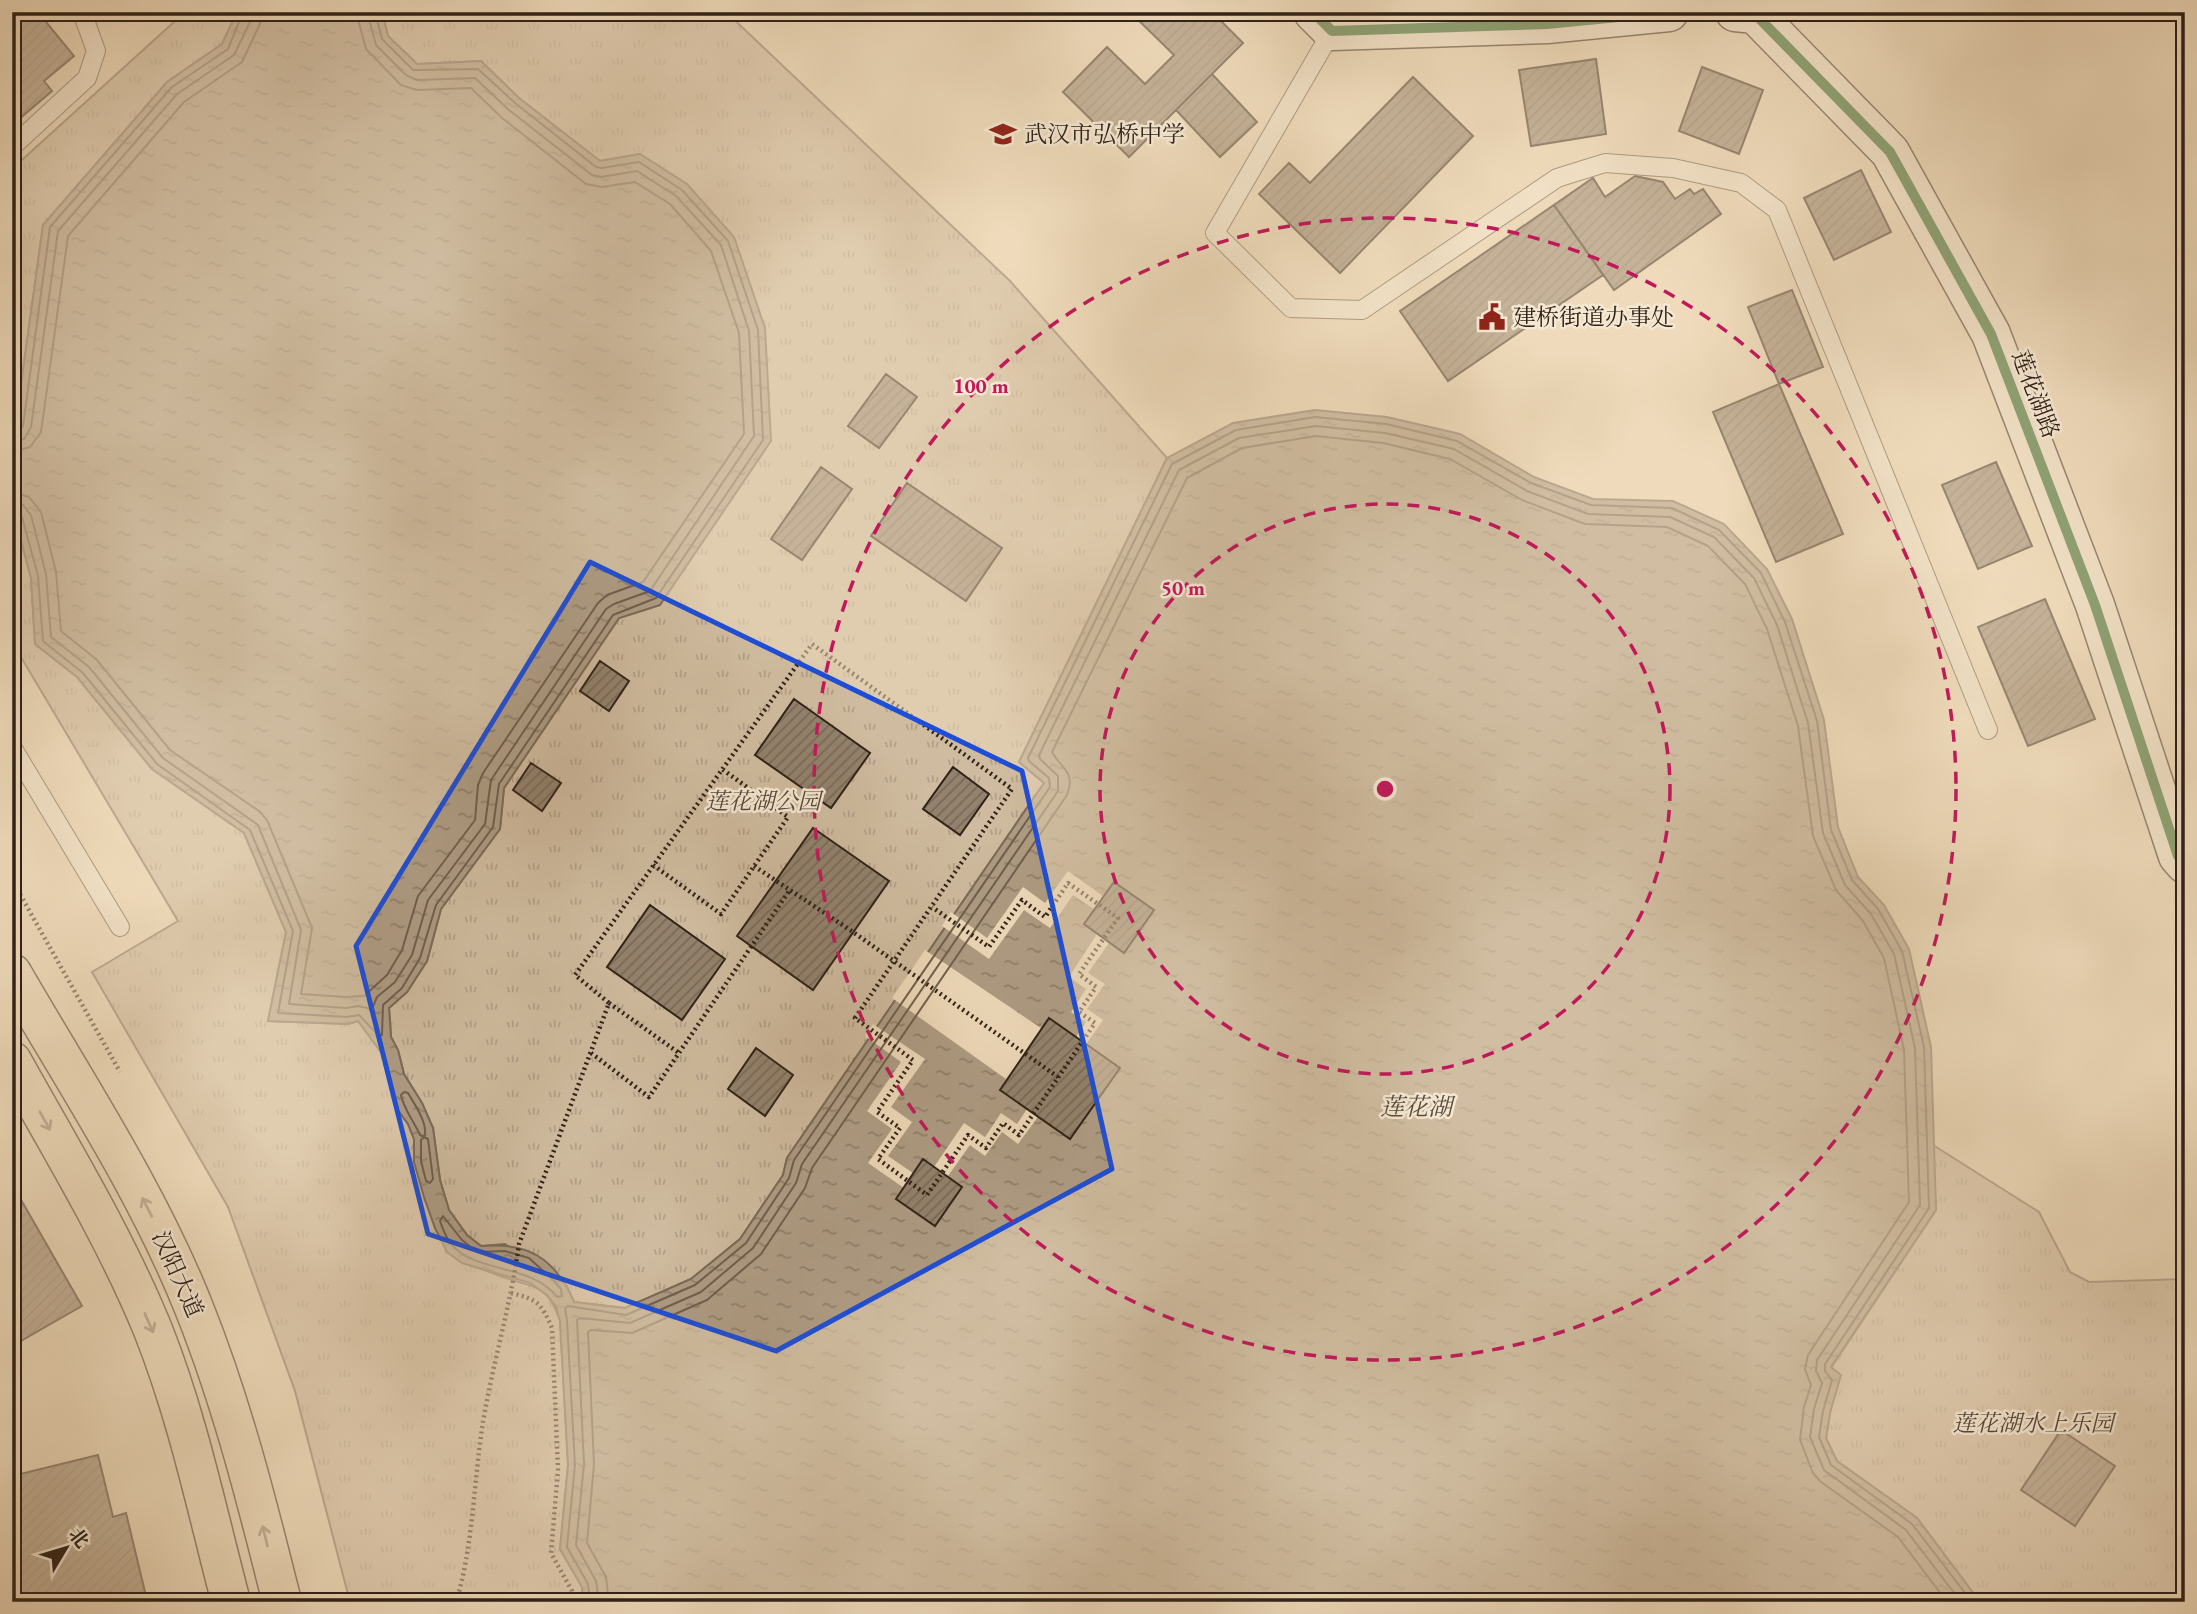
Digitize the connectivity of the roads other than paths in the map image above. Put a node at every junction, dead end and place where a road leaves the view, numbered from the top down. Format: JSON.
{"nodes":[{"id":1,"x":82,"y":12,"type":"edge"},
{"id":2,"x":1669,"y":12,"type":"edge"},
{"id":3,"x":1735,"y":12,"type":"edge"},
{"id":4,"x":1322,"y":22,"type":"edge"},
{"id":5,"x":12,"y":147,"type":"edge"},
{"id":6,"x":1989,"y":730,"type":"dead end"},
{"id":7,"x":12,"y":747,"type":"edge"},
{"id":8,"x":2185,"y":864,"type":"edge"},
{"id":9,"x":120,"y":928,"type":"dead end"},
{"id":10,"x":12,"y":973,"type":"edge"},
{"id":11,"x":12,"y":1061,"type":"edge"},
{"id":12,"x":231,"y":1602,"type":"edge"},
{"id":13,"x":282,"y":1602,"type":"edge"}],
"edges":[{"from":1,"to":5,"type":"lane"},
{"from":2,"to":4,"type":"street"},
{"from":3,"to":8,"type":"street","name":"莲花湖路"},
{"from":4,"to":6,"type":"lane"},
{"from":7,"to":9,"type":"lane"},
{"from":13,"to":10,"type":"main road","name":"汉阳大道","one_way":true},
{"from":11,"to":12,"type":"main road","name":"汉阳大道","one_way":true}]}
